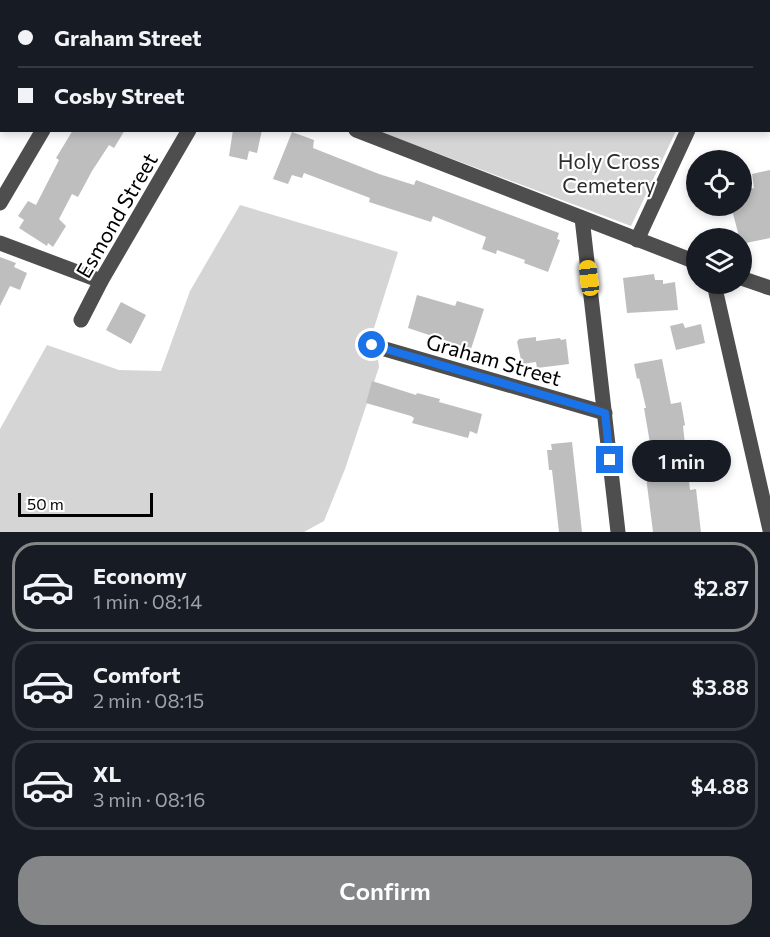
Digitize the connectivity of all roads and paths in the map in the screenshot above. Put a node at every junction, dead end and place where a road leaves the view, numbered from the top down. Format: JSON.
{"nodes":[{"id":1,"x":42,"y":132,"type":"edge"},
{"id":2,"x":188,"y":132,"type":"edge"},
{"id":3,"x":361,"y":132,"type":"edge"},
{"id":4,"x":687,"y":132,"type":"edge"},
{"id":5,"x":0,"y":203,"type":"edge"},
{"id":6,"x":582,"y":218,"type":"junction"},
{"id":7,"x":637,"y":240,"type":"junction"},
{"id":8,"x":0,"y":243,"type":"edge"},
{"id":9,"x":686,"y":258,"type":"edge"},
{"id":10,"x":101,"y":281,"type":"junction"},
{"id":11,"x":752,"y":282,"type":"edge"},
{"id":12,"x":770,"y":288,"type":"edge"},
{"id":13,"x":716,"y":294,"type":"edge"},
{"id":14,"x":81,"y":320,"type":"dead end"},
{"id":15,"x":372,"y":345,"type":"dead end"},
{"id":16,"x":605,"y":413,"type":"junction"},
{"id":17,"x":770,"y":530,"type":"edge"},
{"id":18,"x":618,"y":532,"type":"edge"}],
"edges":[{"from":1,"to":5,"type":"street"},
{"from":2,"to":10,"type":"street","name":"Esmond Street"},
{"from":3,"to":6,"type":"street"},
{"from":4,"to":7,"type":"street"},
{"from":6,"to":7,"type":"street"},
{"from":6,"to":16,"type":"street"},
{"from":7,"to":9,"type":"street"},
{"from":8,"to":10,"type":"street"},
{"from":10,"to":14,"type":"street","name":"Esmond Street"},
{"from":11,"to":12,"type":"street"},
{"from":13,"to":17,"type":"street"},
{"from":15,"to":16,"type":"street","name":"Graham Street"},
{"from":16,"to":18,"type":"street"}]}
